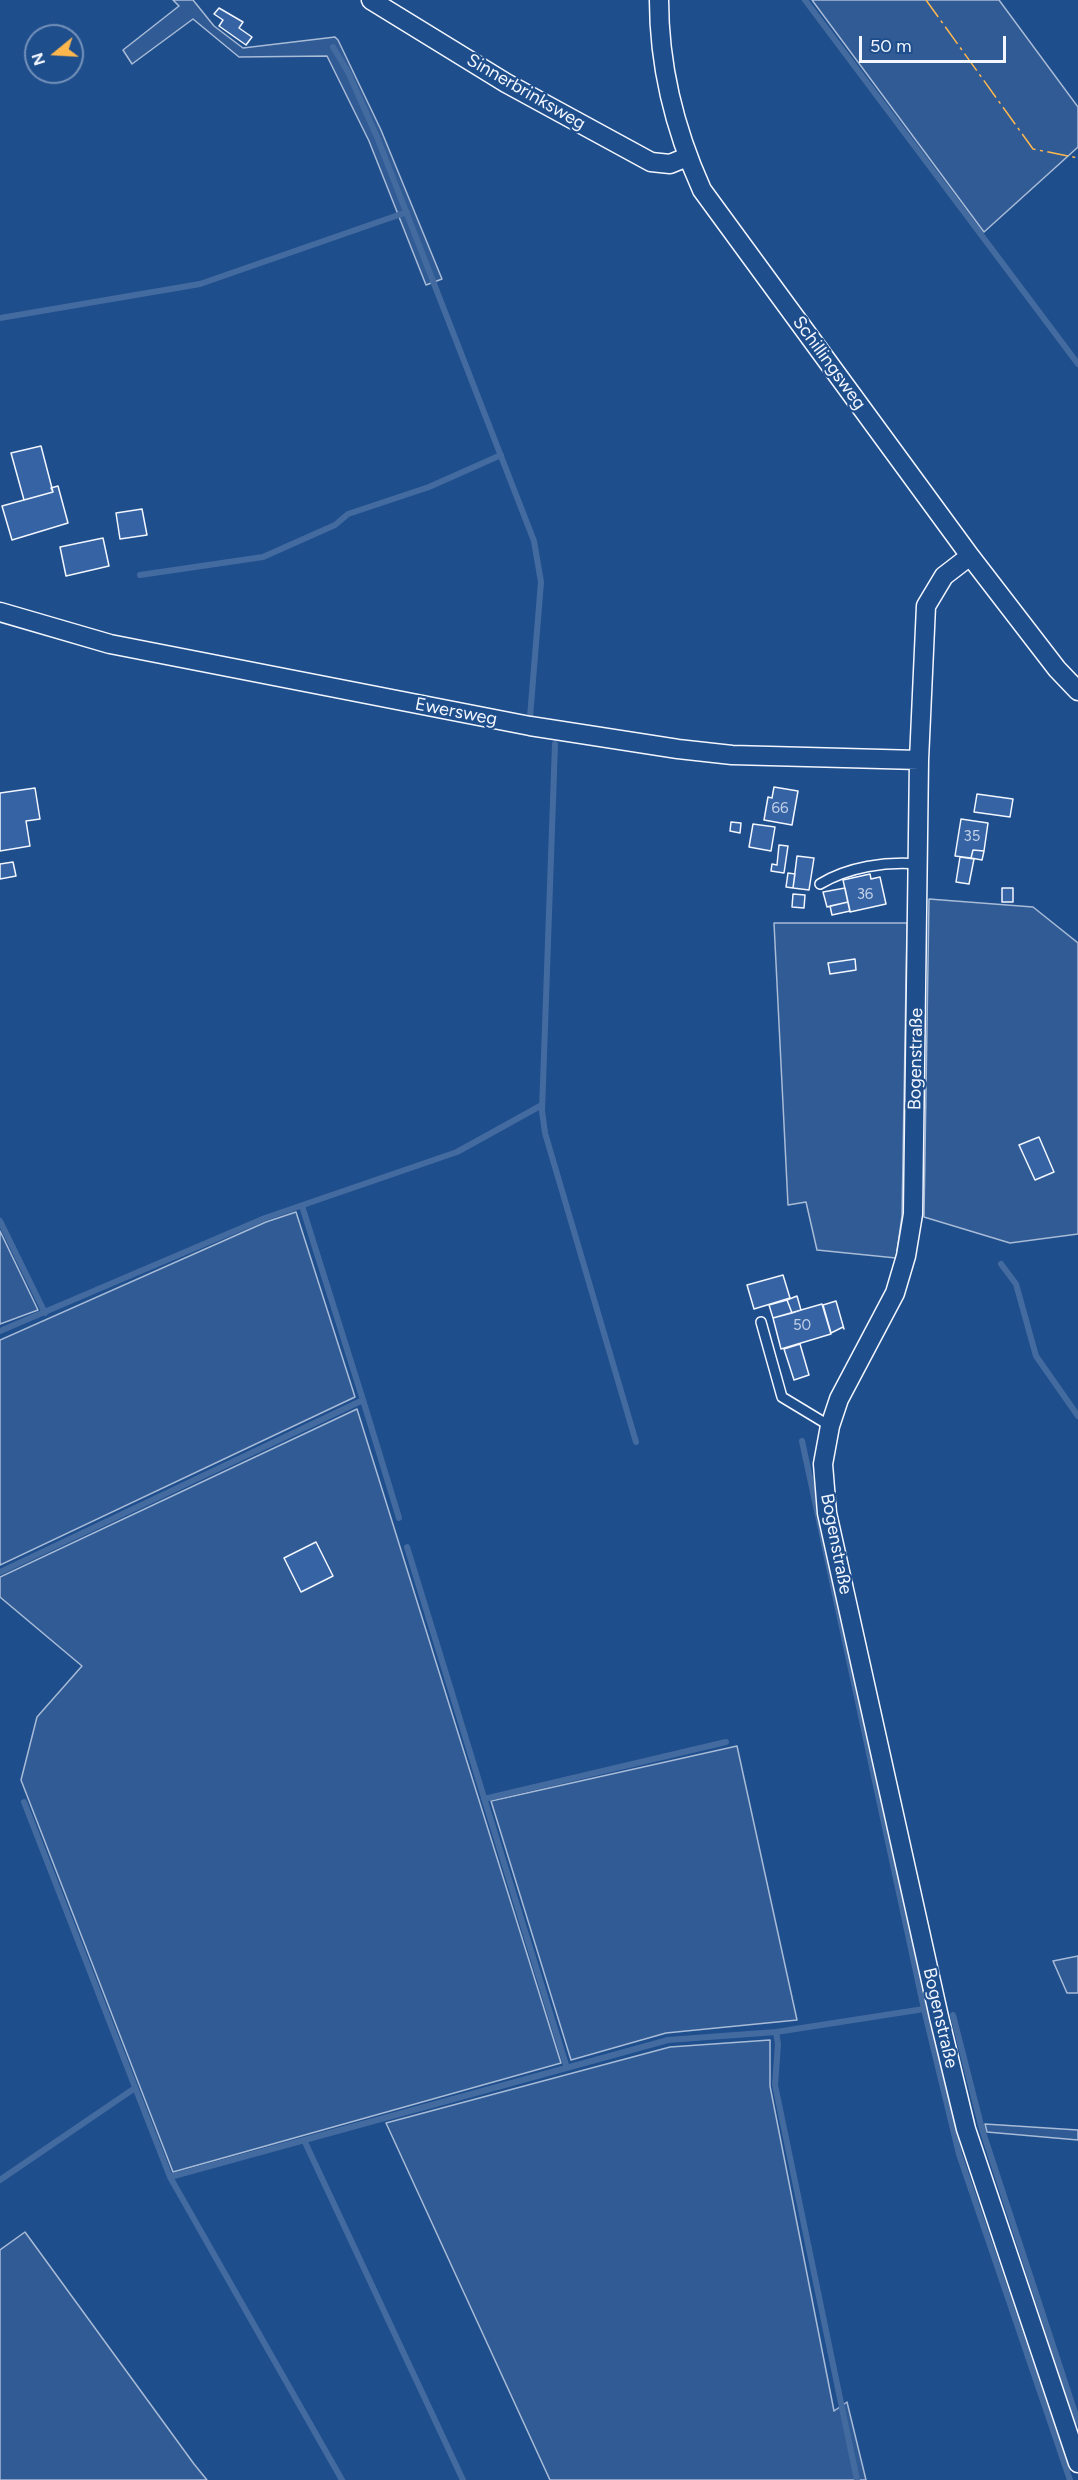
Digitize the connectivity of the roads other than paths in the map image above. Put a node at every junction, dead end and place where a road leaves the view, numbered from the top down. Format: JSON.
{"nodes":[{"id":1,"x":371,"y":0,"type":"edge"},
{"id":2,"x":659,"y":0,"type":"edge"},
{"id":3,"x":687,"y":157,"type":"junction"},
{"id":4,"x":970,"y":556,"type":"junction"},
{"id":5,"x":0,"y":612,"type":"edge"},
{"id":6,"x":1078,"y":691,"type":"edge"},
{"id":7,"x":920,"y":760,"type":"junction"},
{"id":8,"x":919,"y":864,"type":"junction"},
{"id":9,"x":820,"y":884,"type":"dead end"},
{"id":10,"x":761,"y":1322,"type":"dead end"},
{"id":11,"x":830,"y":1426,"type":"junction"},
{"id":12,"x":1078,"y":2463,"type":"edge"}],
"edges":[{"from":1,"to":3,"type":"street","name":"Sinnerbrinksweg"},
{"from":2,"to":3,"type":"street","name":"Schillingsweg"},
{"from":3,"to":4,"type":"street","name":"Schillingsweg"},
{"from":4,"to":6,"type":"street","name":"Schillingsweg"},
{"from":4,"to":7,"type":"street","name":"Bogenstraße"},
{"from":5,"to":7,"type":"street","name":"Ewersweg"},
{"from":7,"to":8,"type":"street","name":"Bogenstraße"},
{"from":8,"to":9,"type":"lane"},
{"from":8,"to":11,"type":"street","name":"Bogenstraße"},
{"from":10,"to":11,"type":"lane"},
{"from":11,"to":12,"type":"street","name":"Bogenstraße"}]}
